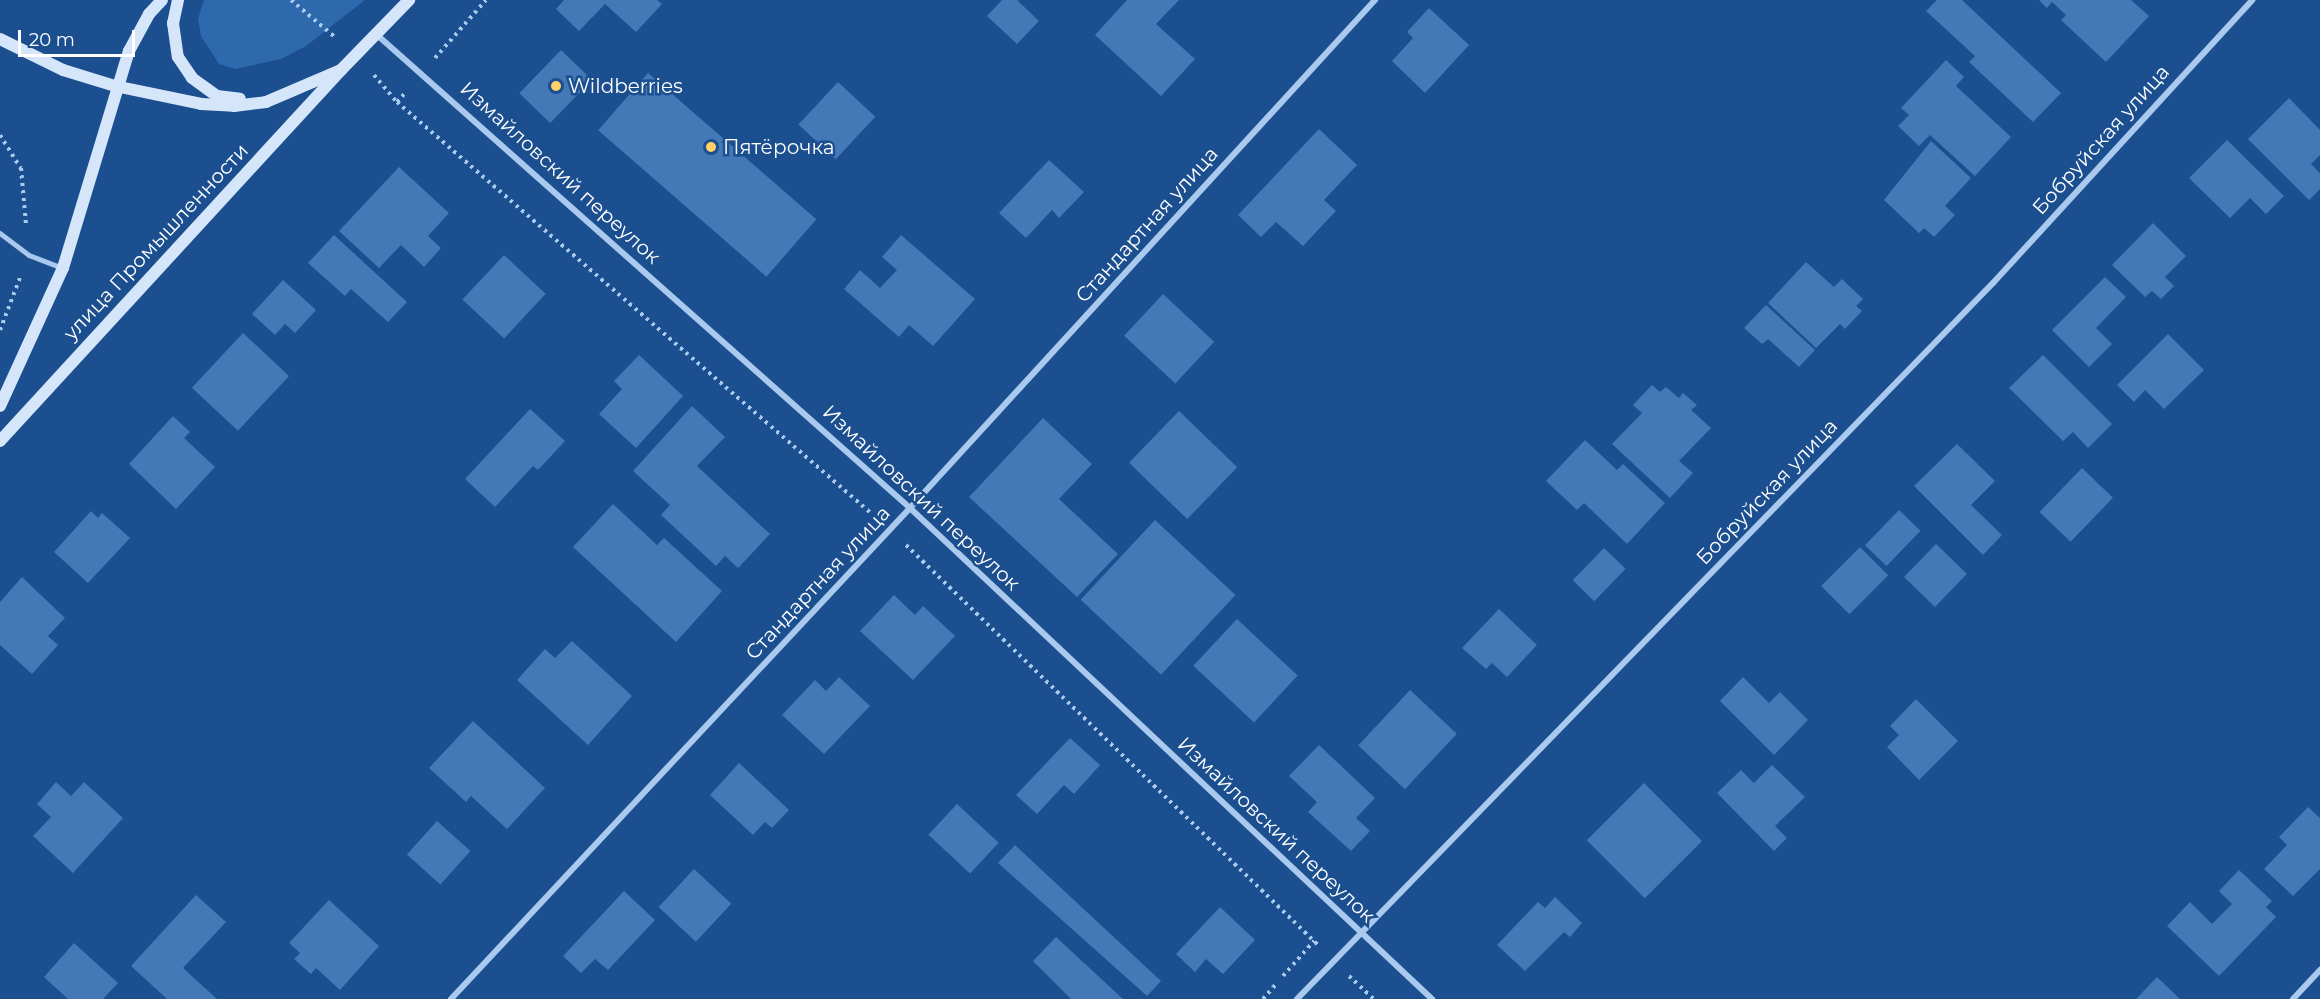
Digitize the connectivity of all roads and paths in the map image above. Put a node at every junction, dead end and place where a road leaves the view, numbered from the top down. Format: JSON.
{"nodes":[{"id":1,"x":162,"y":0,"type":"edge"},
{"id":2,"x":178,"y":0,"type":"edge"},
{"id":3,"x":291,"y":0,"type":"edge"},
{"id":4,"x":486,"y":0,"type":"edge"},
{"id":5,"x":1375,"y":0,"type":"edge"},
{"id":6,"x":2252,"y":0,"type":"edge"},
{"id":7,"x":406,"y":1,"type":"edge"},
{"id":8,"x":376,"y":34,"type":"junction"},
{"id":9,"x":0,"y":39,"type":"edge"},
{"id":10,"x":357,"y":55,"type":"junction"},
{"id":11,"x":341,"y":70,"type":"junction"},
{"id":12,"x":422,"y":73,"type":"junction"},
{"id":13,"x":115,"y":86,"type":"junction"},
{"id":14,"x":287,"y":95,"type":"junction"},
{"id":15,"x":397,"y":102,"type":"junction"},
{"id":16,"x":0,"y":233,"type":"edge"},
{"id":17,"x":63,"y":268,"type":"junction"},
{"id":18,"x":0,"y":406,"type":"edge"},
{"id":19,"x":0,"y":441,"type":"edge"},
{"id":20,"x":910,"y":508,"type":"junction"},
{"id":21,"x":890,"y":529,"type":"junction"},
{"id":22,"x":1360,"y":932,"type":"junction"},
{"id":23,"x":1314,"y":941,"type":"junction"},
{"id":24,"x":1333,"y":961,"type":"junction"},
{"id":25,"x":2320,"y":970,"type":"edge"},
{"id":26,"x":451,"y":999,"type":"edge"},
{"id":27,"x":1263,"y":999,"type":"edge"},
{"id":28,"x":1297,"y":999,"type":"edge"},
{"id":29,"x":1374,"y":999,"type":"edge"},
{"id":30,"x":1432,"y":999,"type":"edge"},
{"id":31,"x":2293,"y":999,"type":"edge"}],
"edges":[{"from":1,"to":13,"type":"main road","name":"улица Промышленности"},
{"from":2,"to":14,"type":"main road"},
{"from":3,"to":10,"type":"path"},
{"from":4,"to":12,"type":"path"},
{"from":5,"to":20,"type":"street","name":"Стандартная улица"},
{"from":6,"to":22,"type":"street","name":"Бобруйская улица"},
{"from":7,"to":8,"type":"main road"},
{"from":8,"to":10,"type":"main road"},
{"from":8,"to":12,"type":"street","name":"Измайловский переулок"},
{"from":9,"to":13,"type":"main road"},
{"from":10,"to":11,"type":"main road"},
{"from":10,"to":15,"type":"path"},
{"from":11,"to":14,"type":"main road"},
{"from":11,"to":19,"type":"main road","name":"улица Промышленности"},
{"from":12,"to":15,"type":"path"},
{"from":12,"to":20,"type":"street","name":"Измайловский переулок"},
{"from":13,"to":14,"type":"main road"},
{"from":13,"to":17,"type":"main road","name":"улица Промышленности"},
{"from":15,"to":21,"type":"path"},
{"from":16,"to":17,"type":"lane"},
{"from":17,"to":18,"type":"main road","name":"улица Промышленности"},
{"from":20,"to":21,"type":"street","name":"Стандартная улица"},
{"from":20,"to":22,"type":"street","name":"Измайловский переулок"},
{"from":21,"to":23,"type":"path"},
{"from":21,"to":26,"type":"street","name":"Стандартная улица"},
{"from":22,"to":24,"type":"street","name":"Бобруйская улица"},
{"from":22,"to":30,"type":"street","name":"Измайловский переулок"},
{"from":23,"to":24,"type":"path"},
{"from":23,"to":27,"type":"path"},
{"from":24,"to":28,"type":"street","name":"Бобруйская улица"},
{"from":24,"to":29,"type":"path"},
{"from":25,"to":31,"type":"street"}]}
